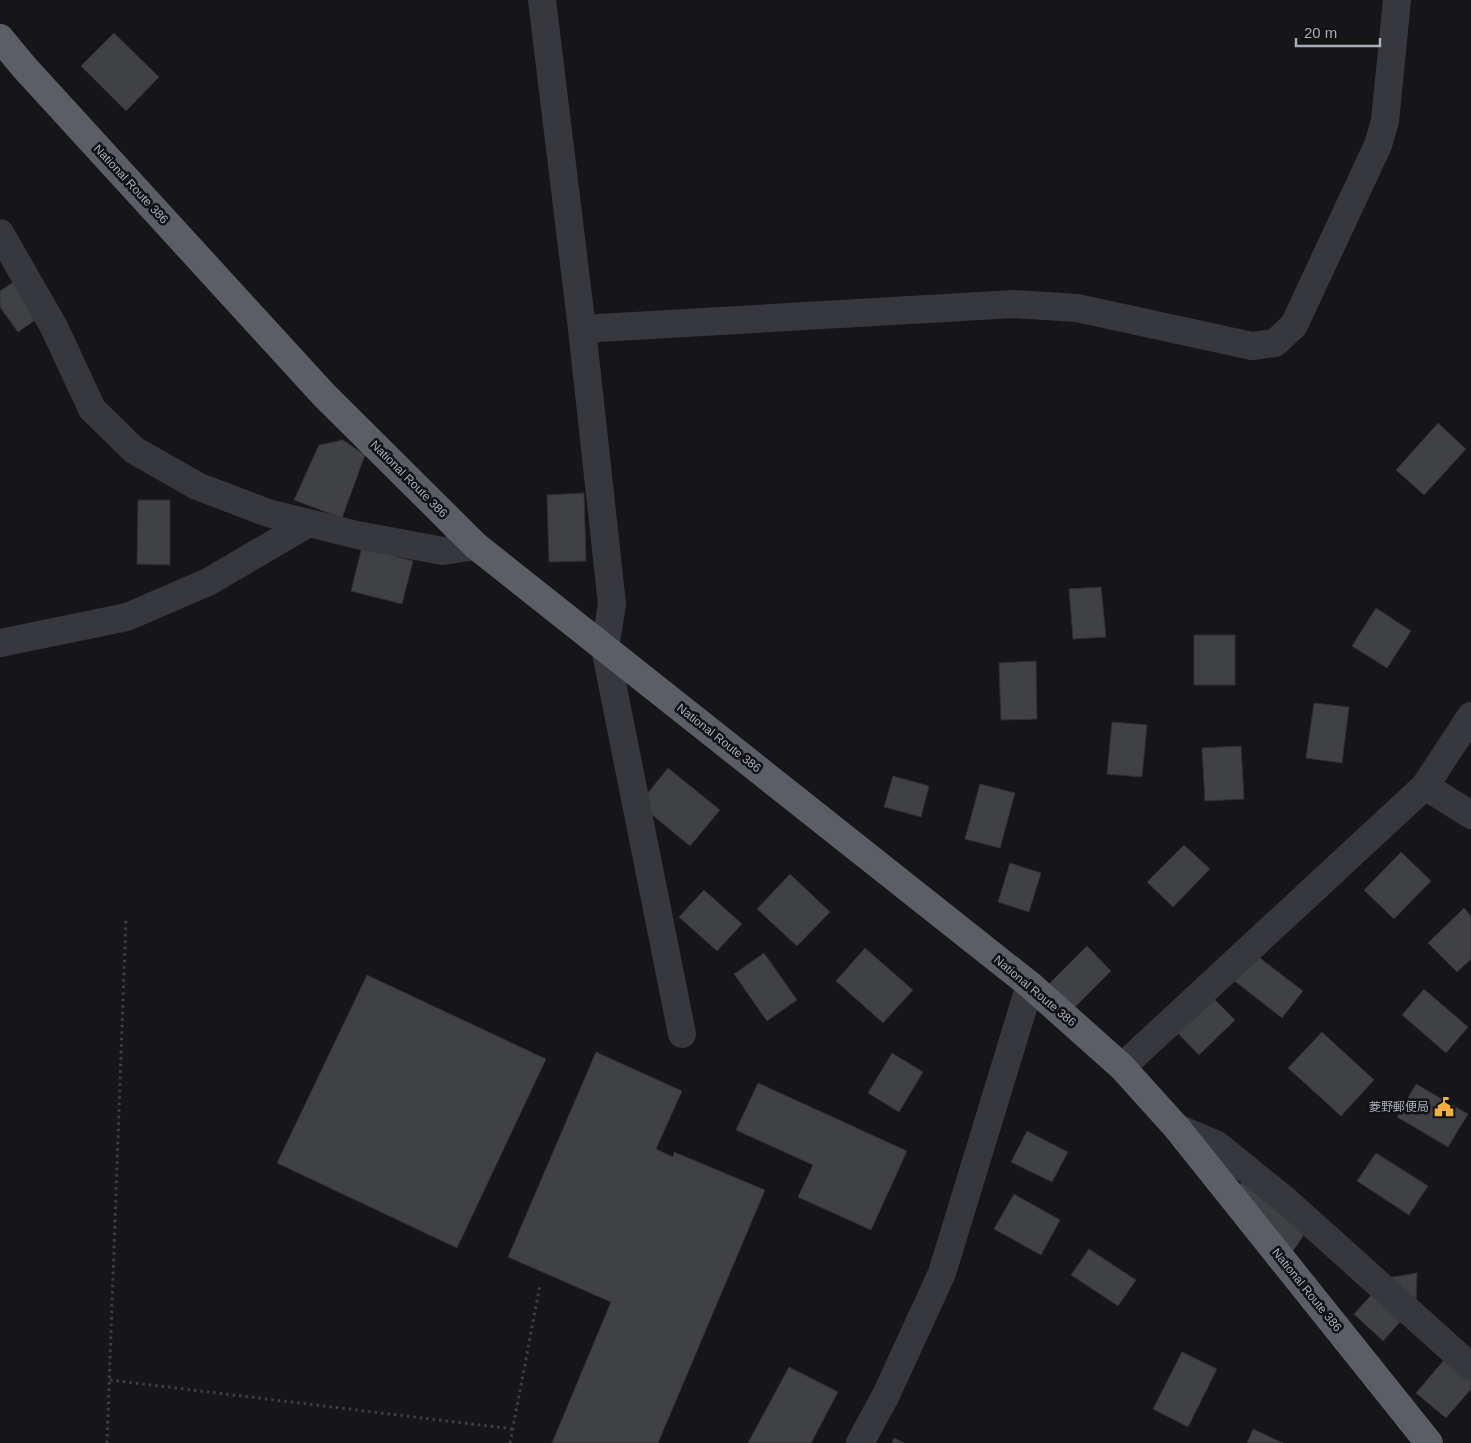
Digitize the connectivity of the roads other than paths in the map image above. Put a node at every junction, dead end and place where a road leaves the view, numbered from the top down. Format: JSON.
{"nodes":[{"id":1,"x":542,"y":0,"type":"edge"},
{"id":2,"x":1397,"y":0,"type":"edge"},
{"id":3,"x":0,"y":38,"type":"edge"},
{"id":4,"x":0,"y":233,"type":"edge"},
{"id":5,"x":582,"y":329,"type":"junction"},
{"id":6,"x":309,"y":523,"type":"junction"},
{"id":7,"x":476,"y":546,"type":"junction"},
{"id":8,"x":0,"y":643,"type":"edge"},
{"id":9,"x":605,"y":648,"type":"junction"},
{"id":10,"x":1471,"y":716,"type":"edge"},
{"id":11,"x":1425,"y":786,"type":"junction"},
{"id":12,"x":1471,"y":815,"type":"edge"},
{"id":13,"x":1030,"y":984,"type":"junction"},
{"id":14,"x":682,"y":1034,"type":"dead end"},
{"id":15,"x":1122,"y":1067,"type":"junction"},
{"id":16,"x":1177,"y":1128,"type":"junction"},
{"id":17,"x":1471,"y":1367,"type":"edge"},
{"id":18,"x":860,"y":1443,"type":"edge"},
{"id":19,"x":1429,"y":1443,"type":"edge"}],
"edges":[{"from":1,"to":5,"type":"street"},
{"from":2,"to":5,"type":"street"},
{"from":3,"to":7,"type":"highway","name":"National Route 386"},
{"from":4,"to":6,"type":"street"},
{"from":5,"to":9,"type":"street"},
{"from":6,"to":7,"type":"street"},
{"from":6,"to":8,"type":"street"},
{"from":7,"to":9,"type":"highway","name":"National Route 386"},
{"from":9,"to":13,"type":"highway","name":"National Route 386"},
{"from":9,"to":14,"type":"street"},
{"from":10,"to":11,"type":"street"},
{"from":11,"to":12,"type":"street"},
{"from":11,"to":15,"type":"street"},
{"from":13,"to":15,"type":"highway","name":"National Route 386"},
{"from":13,"to":18,"type":"street"},
{"from":15,"to":16,"type":"highway","name":"National Route 386"},
{"from":16,"to":17,"type":"street"},
{"from":16,"to":19,"type":"highway","name":"National Route 386"}]}
